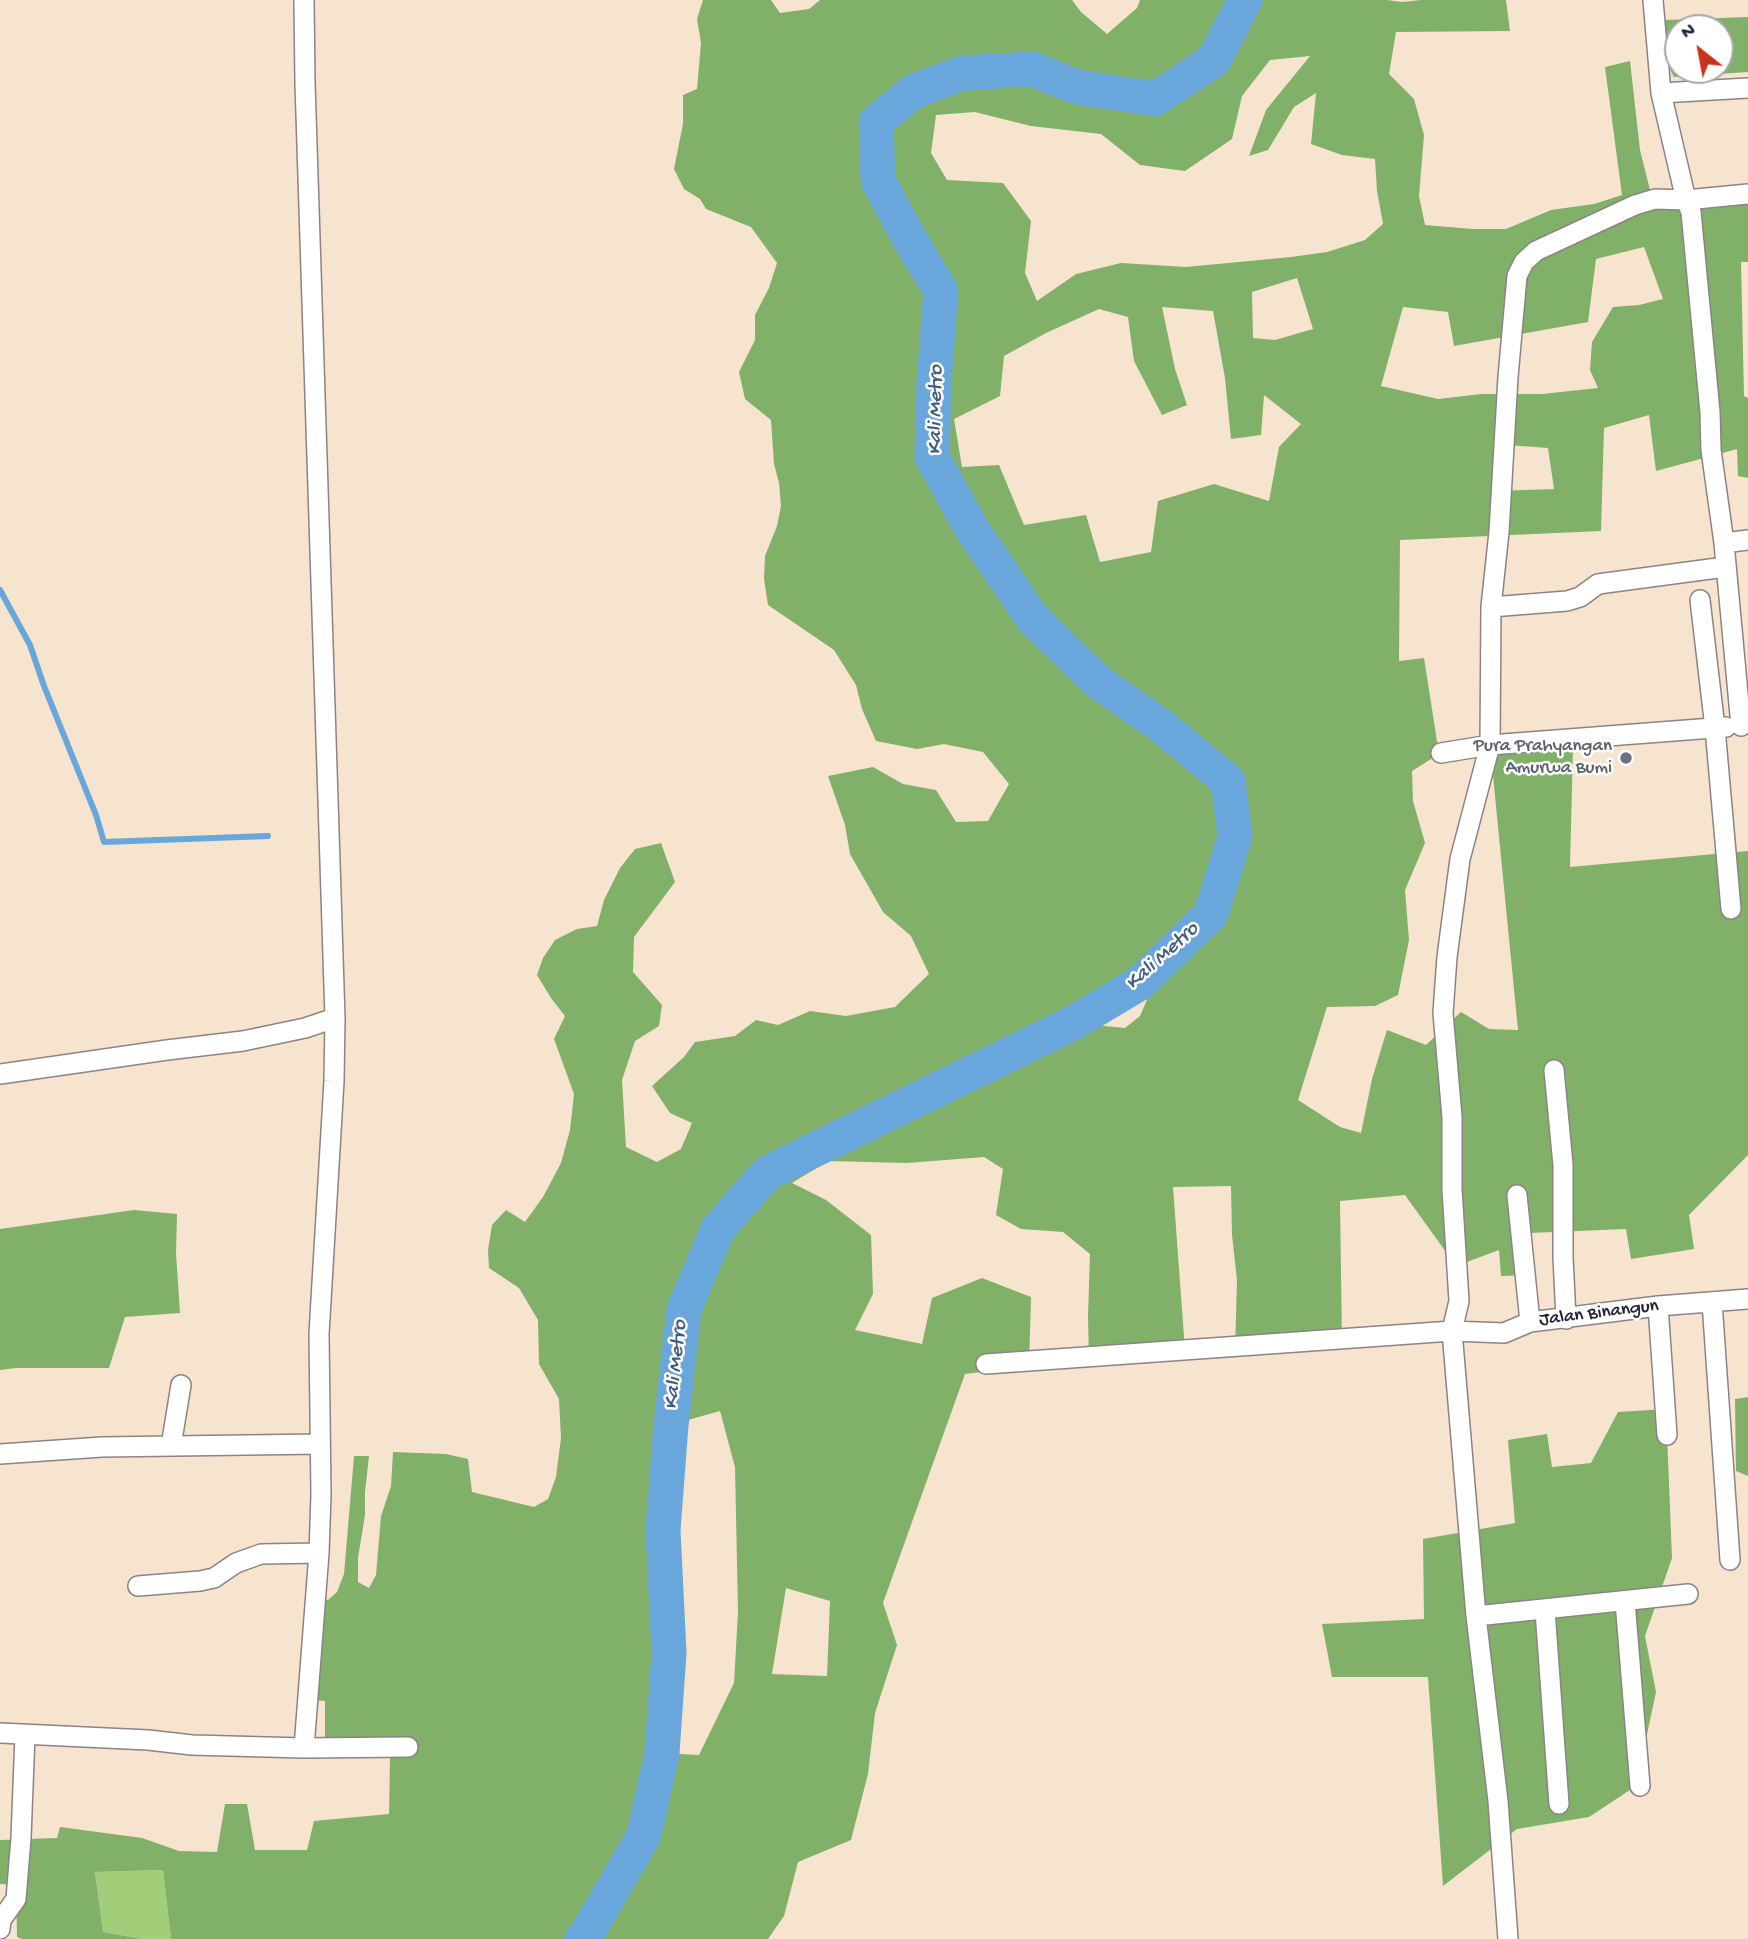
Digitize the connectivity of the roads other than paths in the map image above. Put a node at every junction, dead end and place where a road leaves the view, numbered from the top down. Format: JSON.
{"nodes":[{"id":1,"x":303,"y":0,"type":"edge"},
{"id":2,"x":1653,"y":0,"type":"edge"},
{"id":3,"x":1748,"y":88,"type":"edge"},
{"id":4,"x":1661,"y":93,"type":"junction"},
{"id":5,"x":1748,"y":194,"type":"edge"},
{"id":6,"x":1686,"y":200,"type":"junction"},
{"id":7,"x":1748,"y":540,"type":"edge"},
{"id":8,"x":1724,"y":543,"type":"junction"},
{"id":9,"x":1725,"y":566,"type":"junction"},
{"id":10,"x":1700,"y":600,"type":"dead end"},
{"id":11,"x":1491,"y":607,"type":"junction"},
{"id":12,"x":1745,"y":726,"type":"edge"},
{"id":13,"x":1715,"y":728,"type":"junction"},
{"id":14,"x":1490,"y":745,"type":"junction"},
{"id":15,"x":1441,"y":753,"type":"dead end"},
{"id":16,"x":1731,"y":909,"type":"dead end"},
{"id":17,"x":335,"y":1018,"type":"junction"},
{"id":18,"x":1554,"y":1070,"type":"dead end"},
{"id":19,"x":0,"y":1074,"type":"edge"},
{"id":20,"x":1517,"y":1195,"type":"dead end"},
{"id":21,"x":1748,"y":1299,"type":"edge"},
{"id":22,"x":1712,"y":1302,"type":"junction"},
{"id":23,"x":1658,"y":1306,"type":"junction"},
{"id":24,"x":1566,"y":1319,"type":"junction"},
{"id":25,"x":1530,"y":1322,"type":"junction"},
{"id":26,"x":1452,"y":1331,"type":"junction"},
{"id":27,"x":986,"y":1364,"type":"dead end"},
{"id":28,"x":181,"y":1385,"type":"dead end"},
{"id":29,"x":1667,"y":1435,"type":"dead end"},
{"id":30,"x":320,"y":1444,"type":"junction"},
{"id":31,"x":170,"y":1446,"type":"junction"},
{"id":32,"x":0,"y":1454,"type":"edge"},
{"id":33,"x":319,"y":1553,"type":"junction"},
{"id":34,"x":1730,"y":1560,"type":"dead end"},
{"id":35,"x":138,"y":1586,"type":"dead end"},
{"id":36,"x":1688,"y":1594,"type":"dead end"},
{"id":37,"x":1625,"y":1601,"type":"junction"},
{"id":38,"x":1545,"y":1610,"type":"junction"},
{"id":39,"x":1476,"y":1616,"type":"junction"},
{"id":40,"x":0,"y":1733,"type":"edge"},
{"id":41,"x":26,"y":1735,"type":"junction"},
{"id":42,"x":408,"y":1747,"type":"dead end"},
{"id":43,"x":304,"y":1748,"type":"junction"},
{"id":44,"x":1640,"y":1786,"type":"dead end"},
{"id":45,"x":1559,"y":1804,"type":"dead end"},
{"id":46,"x":0,"y":1929,"type":"edge"},
{"id":47,"x":1508,"y":1939,"type":"edge"}],
"edges":[{"from":1,"to":17,"type":"street"},
{"from":2,"to":4,"type":"street"},
{"from":3,"to":4,"type":"street"},
{"from":4,"to":6,"type":"street"},
{"from":5,"to":6,"type":"street"},
{"from":6,"to":8,"type":"street"},
{"from":6,"to":11,"type":"street"},
{"from":7,"to":8,"type":"street"},
{"from":8,"to":9,"type":"street"},
{"from":9,"to":11,"type":"street"},
{"from":9,"to":12,"type":"street"},
{"from":10,"to":13,"type":"street"},
{"from":11,"to":14,"type":"street"},
{"from":12,"to":13,"type":"street"},
{"from":13,"to":14,"type":"street"},
{"from":13,"to":16,"type":"street"},
{"from":14,"to":15,"type":"street"},
{"from":14,"to":26,"type":"street"},
{"from":17,"to":19,"type":"street"},
{"from":17,"to":30,"type":"street"},
{"from":18,"to":24,"type":"street"},
{"from":20,"to":25,"type":"street"},
{"from":21,"to":22,"type":"street","name":"Jalan Binangun"},
{"from":22,"to":23,"type":"street","name":"Jalan Binangun"},
{"from":22,"to":34,"type":"street"},
{"from":23,"to":24,"type":"street","name":"Jalan Binangun"},
{"from":23,"to":29,"type":"street"},
{"from":24,"to":25,"type":"street","name":"Jalan Binangun"},
{"from":25,"to":26,"type":"street","name":"Jalan Binangun"},
{"from":26,"to":27,"type":"street","name":"Jalan Binangun"},
{"from":26,"to":39,"type":"street"},
{"from":28,"to":31,"type":"street"},
{"from":30,"to":31,"type":"street"},
{"from":30,"to":33,"type":"street"},
{"from":31,"to":32,"type":"street"},
{"from":33,"to":35,"type":"street"},
{"from":33,"to":43,"type":"street"},
{"from":36,"to":37,"type":"street"},
{"from":37,"to":38,"type":"street"},
{"from":37,"to":44,"type":"street"},
{"from":38,"to":39,"type":"street"},
{"from":38,"to":45,"type":"street"},
{"from":39,"to":47,"type":"street"},
{"from":40,"to":41,"type":"street"},
{"from":41,"to":43,"type":"street"},
{"from":41,"to":46,"type":"street"},
{"from":42,"to":43,"type":"street"}]}
